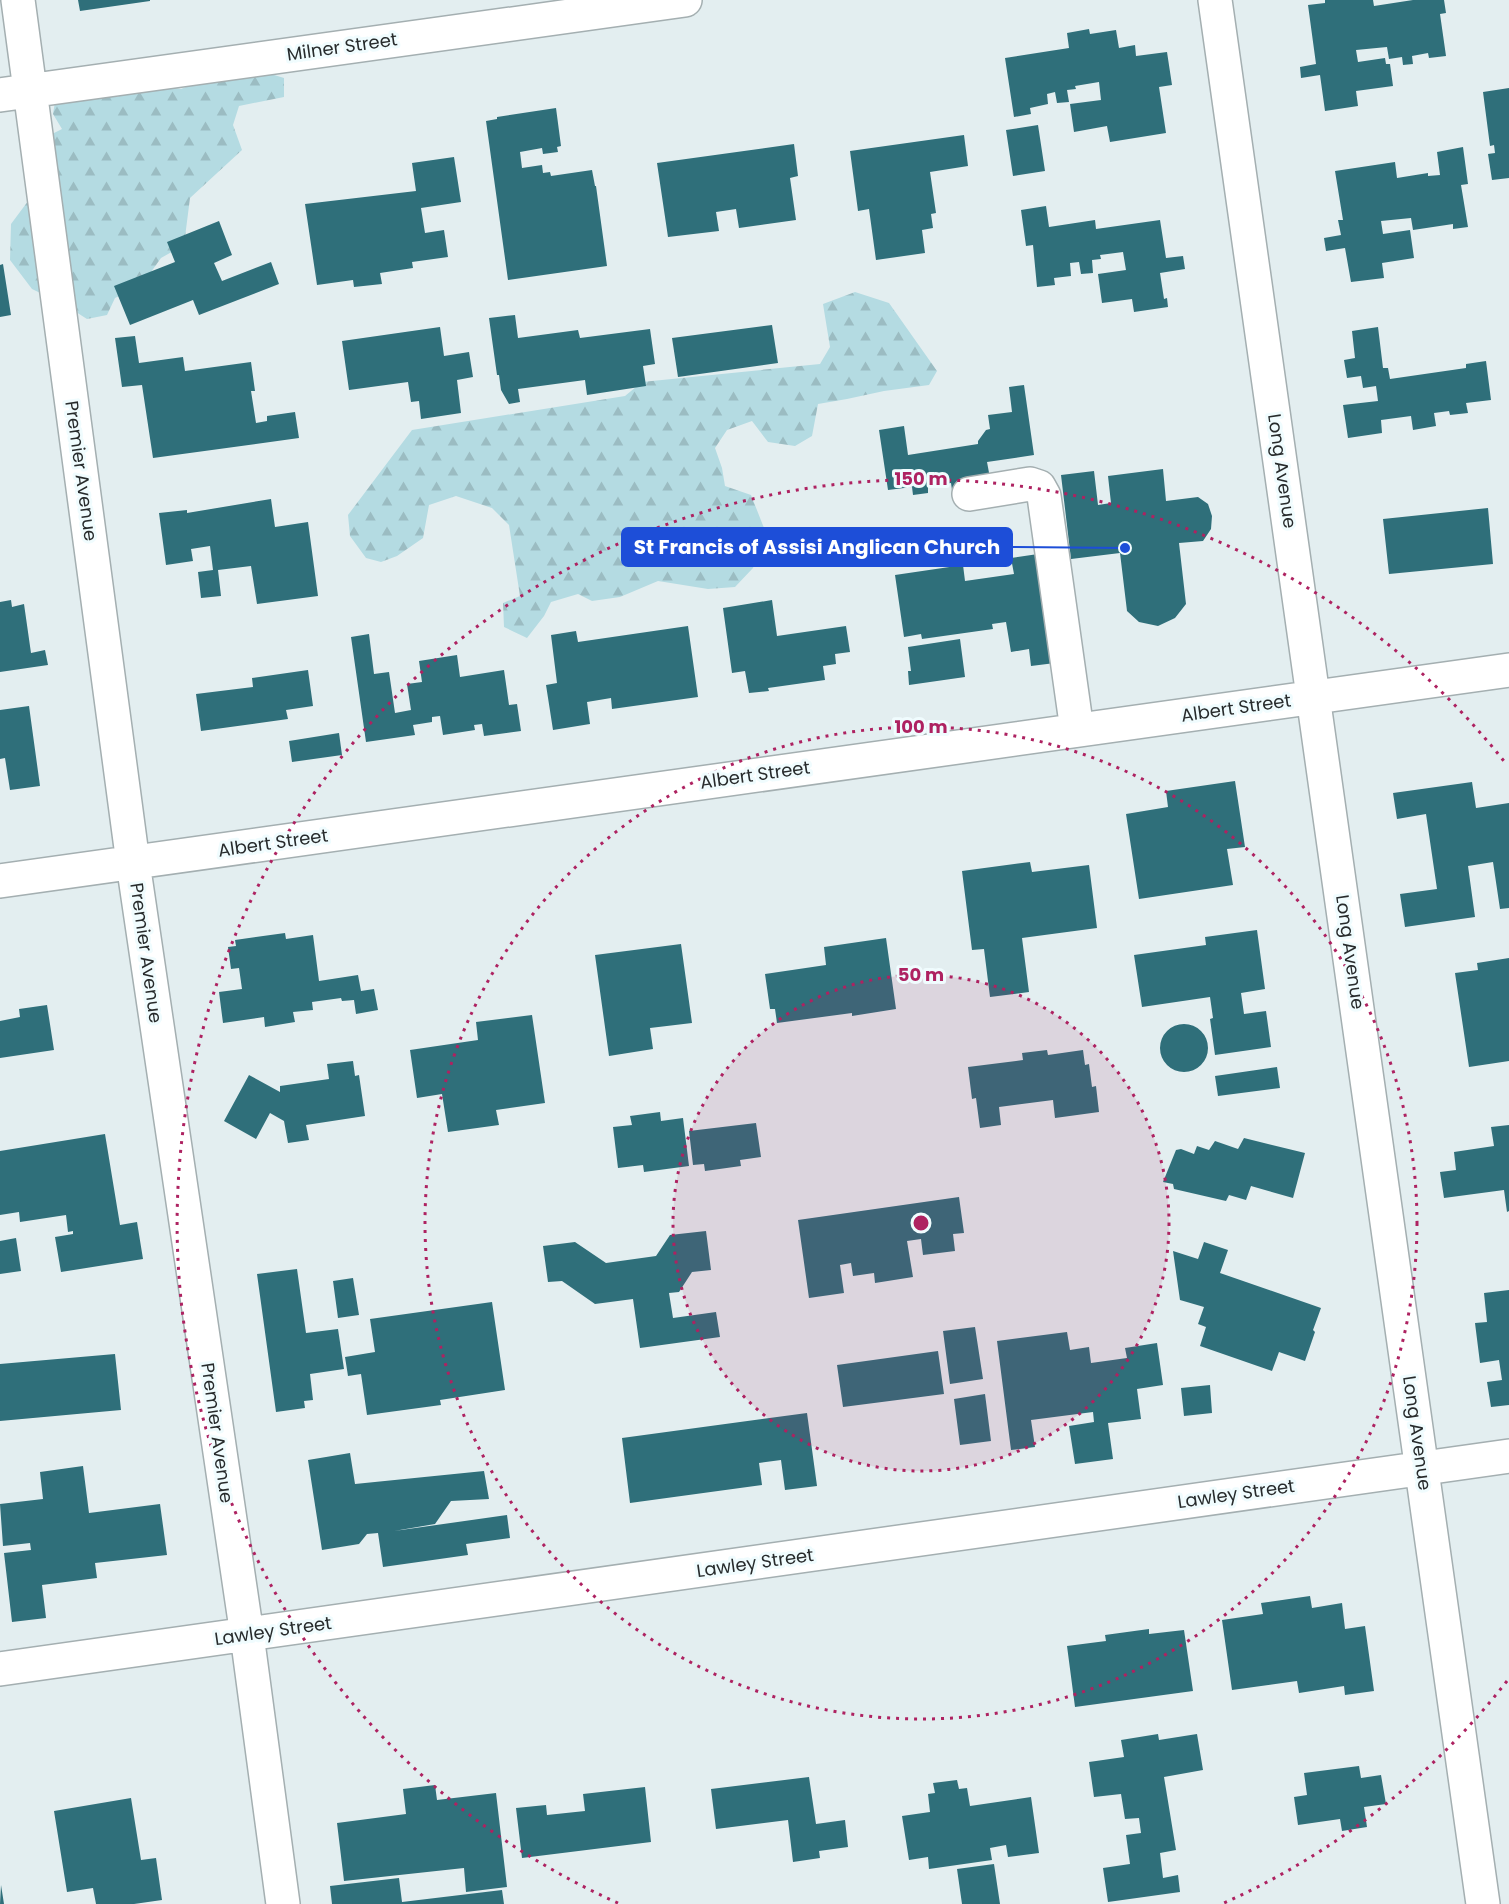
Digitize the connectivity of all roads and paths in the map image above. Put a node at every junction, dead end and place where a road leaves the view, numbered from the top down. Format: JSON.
{"nodes":[{"id":1,"x":18,"y":0,"type":"edge"},
{"id":2,"x":684,"y":0,"type":"edge"},
{"id":3,"x":1215,"y":0,"type":"edge"},
{"id":4,"x":15,"y":92,"type":"edge"},
{"id":5,"x":969,"y":495,"type":"dead end"},
{"id":6,"x":1509,"y":670,"type":"edge"},
{"id":7,"x":1314,"y":697,"type":"junction"},
{"id":8,"x":1077,"y":730,"type":"junction"},
{"id":9,"x":133,"y":863,"type":"junction"},
{"id":10,"x":0,"y":881,"type":"edge"},
{"id":11,"x":1509,"y":1456,"type":"edge"},
{"id":12,"x":1422,"y":1468,"type":"junction"},
{"id":13,"x":247,"y":1635,"type":"junction"},
{"id":14,"x":0,"y":1669,"type":"edge"},
{"id":15,"x":283,"y":1904,"type":"edge"},
{"id":16,"x":1483,"y":1904,"type":"edge"}],
"edges":[{"from":1,"to":4,"type":"street","name":"Premier Avenue"},
{"from":2,"to":4,"type":"street","name":"Milner Street"},
{"from":3,"to":7,"type":"street","name":"Long Avenue"},
{"from":4,"to":9,"type":"street","name":"Premier Avenue"},
{"from":5,"to":8,"type":"street"},
{"from":6,"to":7,"type":"street","name":"Albert Street"},
{"from":7,"to":8,"type":"street","name":"Albert Street"},
{"from":7,"to":12,"type":"street","name":"Long Avenue"},
{"from":8,"to":9,"type":"street","name":"Albert Street"},
{"from":9,"to":10,"type":"street","name":"Albert Street"},
{"from":9,"to":13,"type":"street","name":"Premier Avenue"},
{"from":11,"to":12,"type":"street","name":"Lawley Street"},
{"from":12,"to":13,"type":"street","name":"Lawley Street"},
{"from":12,"to":16,"type":"street","name":"Long Avenue"},
{"from":13,"to":14,"type":"street","name":"Lawley Street"},
{"from":13,"to":15,"type":"street","name":"Premier Avenue"}]}
